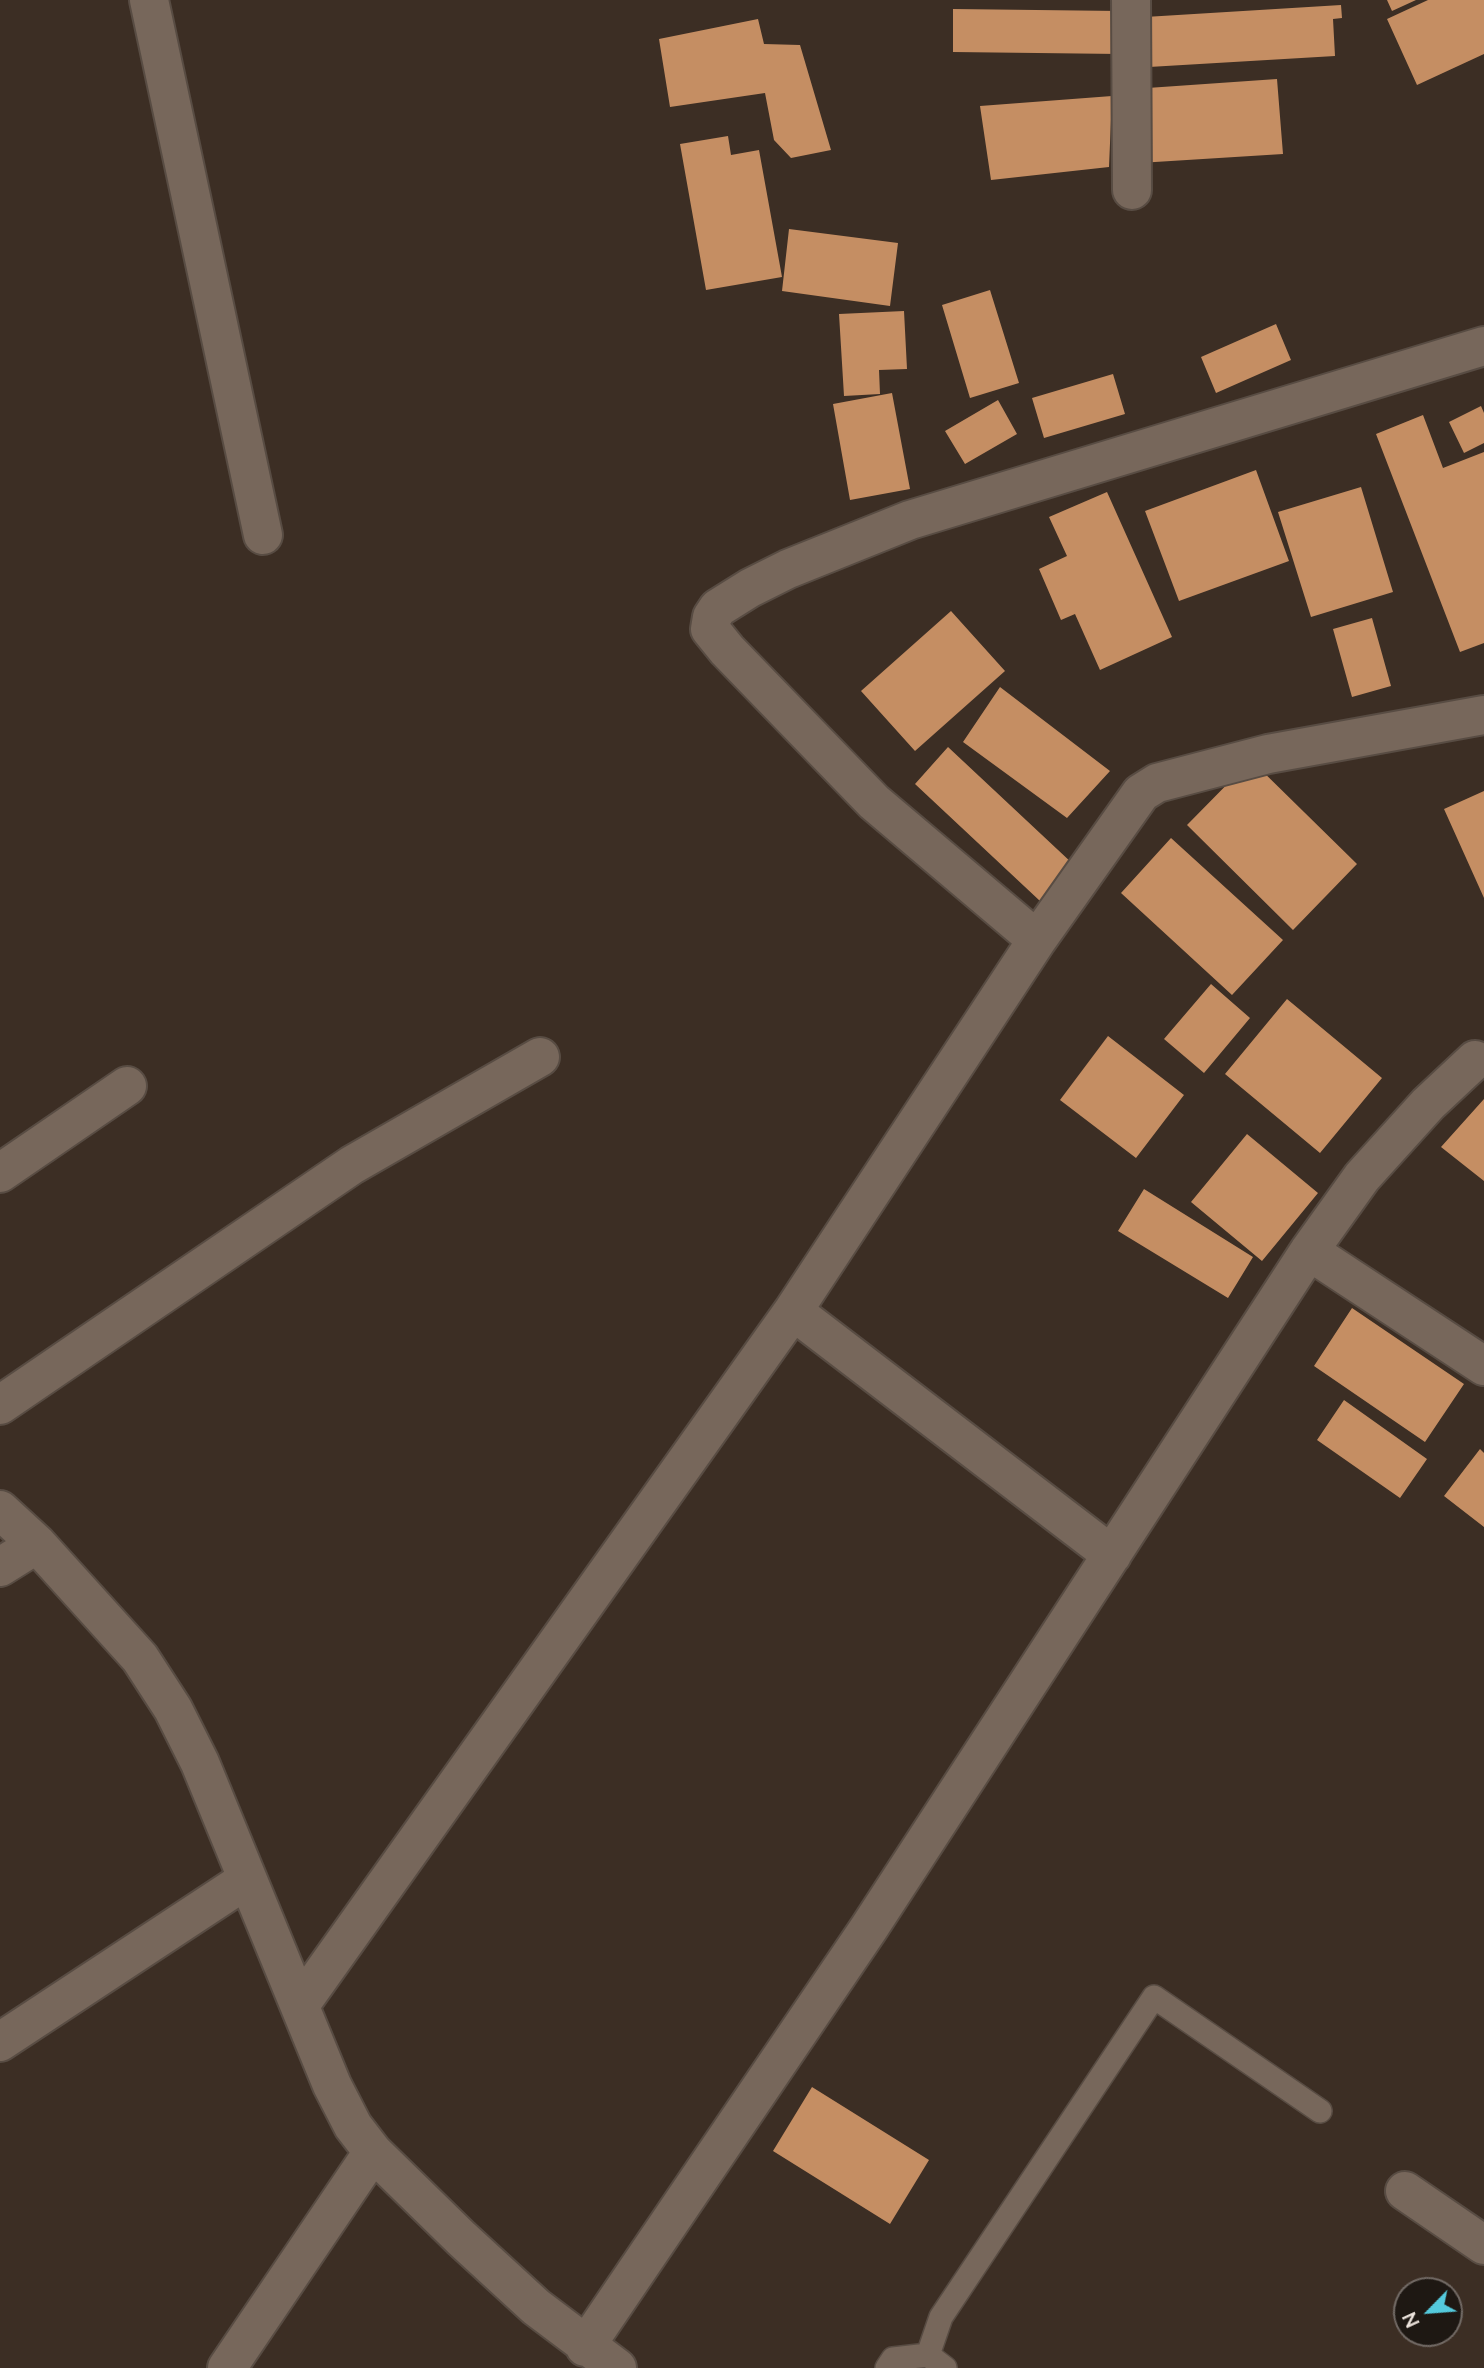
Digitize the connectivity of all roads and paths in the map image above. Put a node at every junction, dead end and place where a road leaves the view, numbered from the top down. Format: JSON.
{"nodes":[{"id":1,"x":149,"y":0,"type":"edge"},
{"id":2,"x":1131,"y":0,"type":"edge"},
{"id":3,"x":1132,"y":190,"type":"dead end"},
{"id":4,"x":1484,"y":346,"type":"edge"},
{"id":5,"x":263,"y":536,"type":"dead end"},
{"id":6,"x":1484,"y":715,"type":"edge"},
{"id":7,"x":1037,"y":940,"type":"junction"},
{"id":8,"x":540,"y":1057,"type":"dead end"},
{"id":9,"x":1475,"y":1060,"type":"dead end"},
{"id":10,"x":127,"y":1086,"type":"dead end"},
{"id":11,"x":0,"y":1173,"type":"edge"},
{"id":12,"x":1309,"y":1251,"type":"junction"},
{"id":13,"x":793,"y":1311,"type":"junction"},
{"id":14,"x":1484,"y":1366,"type":"edge"},
{"id":15,"x":0,"y":1405,"type":"edge"},
{"id":16,"x":0,"y":1510,"type":"edge"},
{"id":17,"x":37,"y":1544,"type":"junction"},
{"id":18,"x":1111,"y":1555,"type":"junction"},
{"id":19,"x":0,"y":1567,"type":"edge"},
{"id":20,"x":246,"y":1880,"type":"junction"},
{"id":21,"x":300,"y":2005,"type":"junction"},
{"id":22,"x":0,"y":2042,"type":"edge"},
{"id":23,"x":1320,"y":2111,"type":"dead end"},
{"id":24,"x":373,"y":2152,"type":"junction"},
{"id":25,"x":1405,"y":2191,"type":"dead end"},
{"id":26,"x":1484,"y":2245,"type":"edge"},
{"id":27,"x":585,"y":2347,"type":"junction"},
{"id":28,"x":937,"y":2361,"type":"edge"},
{"id":29,"x":227,"y":2368,"type":"edge"},
{"id":30,"x":617,"y":2368,"type":"edge"},
{"id":31,"x":887,"y":2368,"type":"edge"}],
"edges":[{"from":1,"to":5,"type":"street"},
{"from":2,"to":3,"type":"street"},
{"from":4,"to":7,"type":"street"},
{"from":6,"to":7,"type":"street"},
{"from":7,"to":13,"type":"street"},
{"from":8,"to":15,"type":"street"},
{"from":9,"to":12,"type":"street"},
{"from":10,"to":11,"type":"street"},
{"from":12,"to":14,"type":"street"},
{"from":12,"to":18,"type":"street"},
{"from":13,"to":18,"type":"street"},
{"from":13,"to":21,"type":"street"},
{"from":16,"to":17,"type":"street"},
{"from":17,"to":19,"type":"street"},
{"from":17,"to":20,"type":"street"},
{"from":18,"to":27,"type":"street"},
{"from":20,"to":21,"type":"street"},
{"from":20,"to":22,"type":"street"},
{"from":21,"to":24,"type":"street"},
{"from":23,"to":28,"type":"lane"},
{"from":24,"to":27,"type":"street"},
{"from":24,"to":29,"type":"street"},
{"from":25,"to":26,"type":"street"},
{"from":27,"to":30,"type":"street"},
{"from":28,"to":31,"type":"lane"}]}
